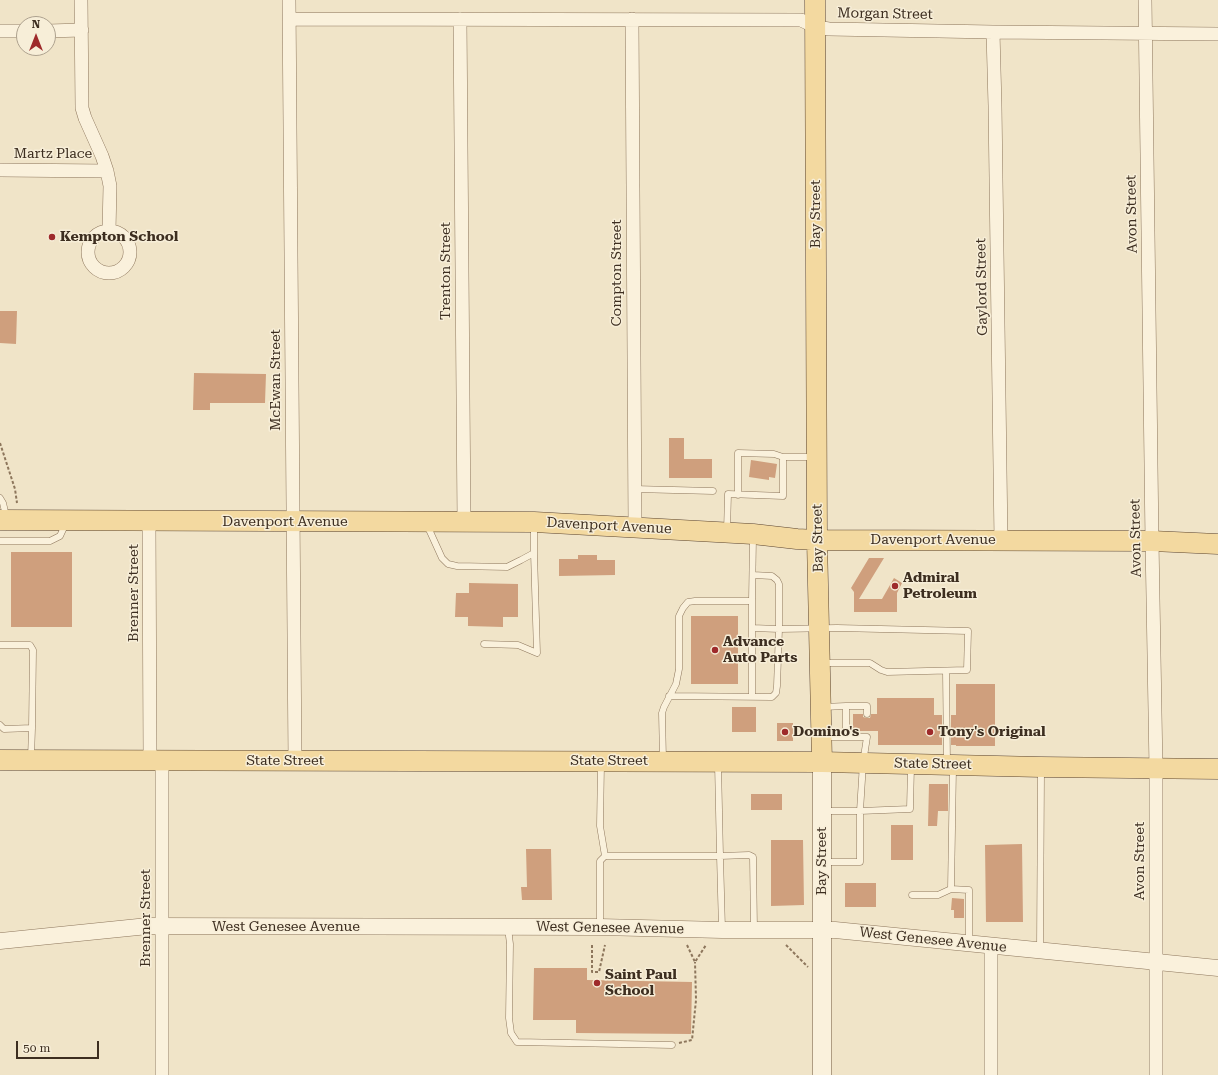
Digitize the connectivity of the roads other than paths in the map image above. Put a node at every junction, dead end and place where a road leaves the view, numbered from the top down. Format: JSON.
{"nodes":[{"id":1,"x":81,"y":0,"type":"edge"},
{"id":2,"x":290,"y":0,"type":"edge"},
{"id":3,"x":815,"y":0,"type":"edge"},
{"id":4,"x":1145,"y":0,"type":"edge"},
{"id":5,"x":290,"y":19,"type":"junction"},
{"id":6,"x":460,"y":19,"type":"junction"},
{"id":7,"x":632,"y":19,"type":"junction"},
{"id":8,"x":816,"y":27,"type":"junction"},
{"id":9,"x":82,"y":30,"type":"junction"},
{"id":10,"x":0,"y":31,"type":"edge"},
{"id":11,"x":16,"y":31,"type":"edge"},
{"id":12,"x":56,"y":31,"type":"edge"},
{"id":13,"x":993,"y":32,"type":"junction"},
{"id":14,"x":1146,"y":33,"type":"junction"},
{"id":15,"x":1218,"y":34,"type":"edge"},
{"id":16,"x":0,"y":170,"type":"edge"},
{"id":17,"x":107,"y":171,"type":"junction"},
{"id":18,"x":109,"y":231,"type":"dead end"},
{"id":19,"x":783,"y":457,"type":"junction"},
{"id":20,"x":817,"y":457,"type":"junction"},
{"id":21,"x":634,"y":489,"type":"junction"},
{"id":22,"x":713,"y":491,"type":"dead end"},
{"id":23,"x":738,"y":495,"type":"junction"},
{"id":24,"x":0,"y":498,"type":"edge"},
{"id":25,"x":8,"y":514,"type":"edge"},
{"id":26,"x":67,"y":520,"type":"junction"},
{"id":27,"x":149,"y":521,"type":"junction"},
{"id":28,"x":293,"y":522,"type":"junction"},
{"id":29,"x":426,"y":522,"type":"junction"},
{"id":30,"x":464,"y":522,"type":"junction"},
{"id":31,"x":534,"y":522,"type":"junction"},
{"id":32,"x":635,"y":527,"type":"junction"},
{"id":33,"x":727,"y":532,"type":"junction"},
{"id":34,"x":753,"y":534,"type":"junction"},
{"id":35,"x":817,"y":540,"type":"junction"},
{"id":36,"x":0,"y":541,"type":"edge"},
{"id":37,"x":1001,"y":541,"type":"junction"},
{"id":38,"x":1152,"y":541,"type":"junction"},
{"id":39,"x":1218,"y":544,"type":"edge"},
{"id":40,"x":534,"y":553,"type":"junction"},
{"id":41,"x":752,"y":575,"type":"junction"},
{"id":42,"x":752,"y":601,"type":"junction"},
{"id":43,"x":752,"y":628,"type":"junction"},
{"id":44,"x":819,"y":628,"type":"junction"},
{"id":45,"x":779,"y":629,"type":"junction"},
{"id":46,"x":484,"y":644,"type":"dead end"},
{"id":47,"x":0,"y":645,"type":"edge"},
{"id":48,"x":819,"y":663,"type":"junction"},
{"id":49,"x":946,"y":671,"type":"junction"},
{"id":50,"x":670,"y":696,"type":"junction"},
{"id":51,"x":752,"y":697,"type":"junction"},
{"id":52,"x":846,"y":706,"type":"junction"},
{"id":53,"x":820,"y":707,"type":"junction"},
{"id":54,"x":867,"y":714,"type":"dead end"},
{"id":55,"x":0,"y":725,"type":"edge"},
{"id":56,"x":32,"y":728,"type":"junction"},
{"id":57,"x":821,"y":737,"type":"junction"},
{"id":58,"x":846,"y":737,"type":"junction"},
{"id":59,"x":0,"y":760,"type":"edge"},
{"id":60,"x":31,"y":760,"type":"junction"},
{"id":61,"x":156,"y":760,"type":"junction"},
{"id":62,"x":295,"y":761,"type":"junction"},
{"id":63,"x":601,"y":761,"type":"junction"},
{"id":64,"x":663,"y":761,"type":"junction"},
{"id":65,"x":718,"y":761,"type":"junction"},
{"id":66,"x":822,"y":762,"type":"junction"},
{"id":67,"x":863,"y":762,"type":"junction"},
{"id":68,"x":911,"y":764,"type":"junction"},
{"id":69,"x":950,"y":765,"type":"junction"},
{"id":70,"x":1041,"y":767,"type":"junction"},
{"id":71,"x":1156,"y":769,"type":"junction"},
{"id":72,"x":1218,"y":769,"type":"edge"},
{"id":73,"x":822,"y":811,"type":"junction"},
{"id":74,"x":860,"y":811,"type":"junction"},
{"id":75,"x":605,"y":856,"type":"junction"},
{"id":76,"x":720,"y":856,"type":"junction"},
{"id":77,"x":822,"y":862,"type":"junction"},
{"id":78,"x":951,"y":889,"type":"junction"},
{"id":79,"x":912,"y":895,"type":"dead end"},
{"id":80,"x":162,"y":926,"type":"junction"},
{"id":81,"x":600,"y":927,"type":"junction"},
{"id":82,"x":508,"y":928,"type":"junction"},
{"id":83,"x":722,"y":930,"type":"junction"},
{"id":84,"x":754,"y":930,"type":"junction"},
{"id":85,"x":822,"y":931,"type":"junction"},
{"id":86,"x":0,"y":941,"type":"edge"},
{"id":87,"x":969,"y":943,"type":"junction"},
{"id":88,"x":991,"y":946,"type":"junction"},
{"id":89,"x":1040,"y":950,"type":"junction"},
{"id":90,"x":1155,"y":962,"type":"junction"},
{"id":91,"x":1218,"y":968,"type":"edge"},
{"id":92,"x":672,"y":1044,"type":"road end"},
{"id":93,"x":162,"y":1075,"type":"edge"},
{"id":94,"x":822,"y":1075,"type":"edge"},
{"id":95,"x":991,"y":1075,"type":"edge"},
{"id":96,"x":1156,"y":1075,"type":"edge"}],
"edges":[{"from":1,"to":9,"type":"street"},
{"from":2,"to":5,"type":"street","name":"McEwan Street"},
{"from":3,"to":8,"type":"main road","name":"Bay Street"},
{"from":4,"to":14,"type":"street","name":"Avon Street"},
{"from":5,"to":6,"type":"street","name":"Morgan Street"},
{"from":5,"to":28,"type":"street","name":"McEwan Street"},
{"from":6,"to":7,"type":"street","name":"Morgan Street"},
{"from":6,"to":30,"type":"street","name":"Trenton Street"},
{"from":7,"to":8,"type":"street","name":"Morgan Street"},
{"from":7,"to":21,"type":"street","name":"Compton Street"},
{"from":8,"to":13,"type":"street","name":"Morgan Street"},
{"from":8,"to":20,"type":"main road","name":"Bay Street"},
{"from":9,"to":12,"type":"street"},
{"from":9,"to":17,"type":"street"},
{"from":10,"to":11,"type":"street"},
{"from":13,"to":14,"type":"street","name":"Morgan Street"},
{"from":13,"to":37,"type":"street","name":"Gaylord Street"},
{"from":14,"to":15,"type":"street","name":"Morgan Street"},
{"from":14,"to":38,"type":"street","name":"Avon Street"},
{"from":16,"to":17,"type":"street","name":"Martz Place"},
{"from":17,"to":18,"type":"street"},
{"from":19,"to":20,"type":"lane"},
{"from":19,"to":23,"type":"lane"},
{"from":19,"to":23,"type":"lane"},
{"from":20,"to":35,"type":"main road","name":"Bay Street"},
{"from":21,"to":22,"type":"lane"},
{"from":21,"to":32,"type":"street","name":"Compton Street"},
{"from":23,"to":33,"type":"lane"},
{"from":24,"to":25,"type":"lane"},
{"from":25,"to":26,"type":"main road","name":"Davenport Avenue"},
{"from":26,"to":27,"type":"main road","name":"Davenport Avenue"},
{"from":26,"to":36,"type":"lane"},
{"from":27,"to":28,"type":"main road","name":"Davenport Avenue"},
{"from":27,"to":61,"type":"street","name":"Brenner Street"},
{"from":28,"to":29,"type":"main road","name":"Davenport Avenue"},
{"from":28,"to":62,"type":"street","name":"McEwan Street"},
{"from":29,"to":30,"type":"main road","name":"Davenport Avenue"},
{"from":29,"to":40,"type":"lane"},
{"from":30,"to":31,"type":"main road","name":"Davenport Avenue"},
{"from":31,"to":32,"type":"main road","name":"Davenport Avenue"},
{"from":31,"to":40,"type":"lane"},
{"from":32,"to":33,"type":"main road","name":"Davenport Avenue"},
{"from":33,"to":34,"type":"main road","name":"Davenport Avenue"},
{"from":34,"to":35,"type":"main road","name":"Davenport Avenue"},
{"from":34,"to":41,"type":"lane"},
{"from":35,"to":37,"type":"main road","name":"Davenport Avenue"},
{"from":35,"to":44,"type":"main road","name":"Bay Street"},
{"from":37,"to":38,"type":"main road","name":"Davenport Avenue"},
{"from":38,"to":39,"type":"main road","name":"Davenport Avenue"},
{"from":38,"to":71,"type":"street","name":"Avon Street"},
{"from":40,"to":46,"type":"lane"},
{"from":41,"to":42,"type":"lane"},
{"from":41,"to":45,"type":"lane"},
{"from":42,"to":43,"type":"lane"},
{"from":42,"to":50,"type":"lane"},
{"from":43,"to":45,"type":"lane"},
{"from":43,"to":51,"type":"lane"},
{"from":44,"to":45,"type":"lane"},
{"from":44,"to":48,"type":"main road","name":"Bay Street"},
{"from":44,"to":49,"type":"lane"},
{"from":45,"to":51,"type":"lane"},
{"from":47,"to":56,"type":"lane"},
{"from":48,"to":49,"type":"lane"},
{"from":48,"to":53,"type":"main road","name":"Bay Street"},
{"from":49,"to":69,"type":"lane"},
{"from":50,"to":51,"type":"lane"},
{"from":50,"to":64,"type":"lane"},
{"from":52,"to":53,"type":"lane"},
{"from":52,"to":54,"type":"lane"},
{"from":52,"to":58,"type":"lane"},
{"from":53,"to":57,"type":"main road","name":"Bay Street"},
{"from":55,"to":56,"type":"lane"},
{"from":56,"to":60,"type":"lane"},
{"from":57,"to":58,"type":"lane"},
{"from":57,"to":66,"type":"main road","name":"Bay Street"},
{"from":58,"to":67,"type":"lane"},
{"from":59,"to":60,"type":"main road","name":"State Street"},
{"from":60,"to":61,"type":"main road","name":"State Street"},
{"from":61,"to":62,"type":"main road","name":"State Street"},
{"from":61,"to":80,"type":"street","name":"Brenner Street"},
{"from":62,"to":63,"type":"main road","name":"State Street"},
{"from":63,"to":64,"type":"main road","name":"State Street"},
{"from":63,"to":75,"type":"lane"},
{"from":64,"to":65,"type":"main road","name":"State Street"},
{"from":65,"to":66,"type":"main road","name":"State Street"},
{"from":65,"to":76,"type":"lane"},
{"from":66,"to":67,"type":"main road","name":"State Street"},
{"from":66,"to":73,"type":"main road","name":"Bay Street"},
{"from":67,"to":68,"type":"main road","name":"State Street"},
{"from":67,"to":74,"type":"lane"},
{"from":68,"to":69,"type":"main road","name":"State Street"},
{"from":68,"to":74,"type":"lane"},
{"from":69,"to":70,"type":"main road","name":"State Street"},
{"from":69,"to":78,"type":"lane"},
{"from":70,"to":71,"type":"main road","name":"State Street"},
{"from":70,"to":89,"type":"lane"},
{"from":71,"to":72,"type":"main road","name":"State Street"},
{"from":71,"to":90,"type":"street","name":"Avon Street"},
{"from":73,"to":74,"type":"lane"},
{"from":73,"to":77,"type":"main road","name":"Bay Street"},
{"from":74,"to":77,"type":"lane"},
{"from":75,"to":76,"type":"lane"},
{"from":75,"to":81,"type":"lane"},
{"from":76,"to":83,"type":"lane"},
{"from":76,"to":84,"type":"lane"},
{"from":77,"to":85,"type":"main road","name":"Bay Street"},
{"from":78,"to":79,"type":"lane"},
{"from":78,"to":87,"type":"lane"},
{"from":80,"to":82,"type":"street","name":"West Genesee Avenue"},
{"from":80,"to":86,"type":"street","name":"West Genesee Avenue"},
{"from":80,"to":93,"type":"street","name":"Brenner Street"},
{"from":81,"to":82,"type":"street","name":"West Genesee Avenue"},
{"from":81,"to":83,"type":"street","name":"West Genesee Avenue"},
{"from":82,"to":92,"type":"lane"},
{"from":83,"to":84,"type":"street","name":"West Genesee Avenue"},
{"from":84,"to":85,"type":"street","name":"West Genesee Avenue"},
{"from":85,"to":87,"type":"street","name":"West Genesee Avenue"},
{"from":85,"to":94,"type":"main road","name":"Bay Street"},
{"from":87,"to":88,"type":"street","name":"West Genesee Avenue"},
{"from":88,"to":89,"type":"street","name":"West Genesee Avenue"},
{"from":88,"to":95,"type":"street"},
{"from":89,"to":90,"type":"street","name":"West Genesee Avenue"},
{"from":90,"to":91,"type":"street","name":"West Genesee Avenue"},
{"from":90,"to":96,"type":"street","name":"Avon Street"}]}
